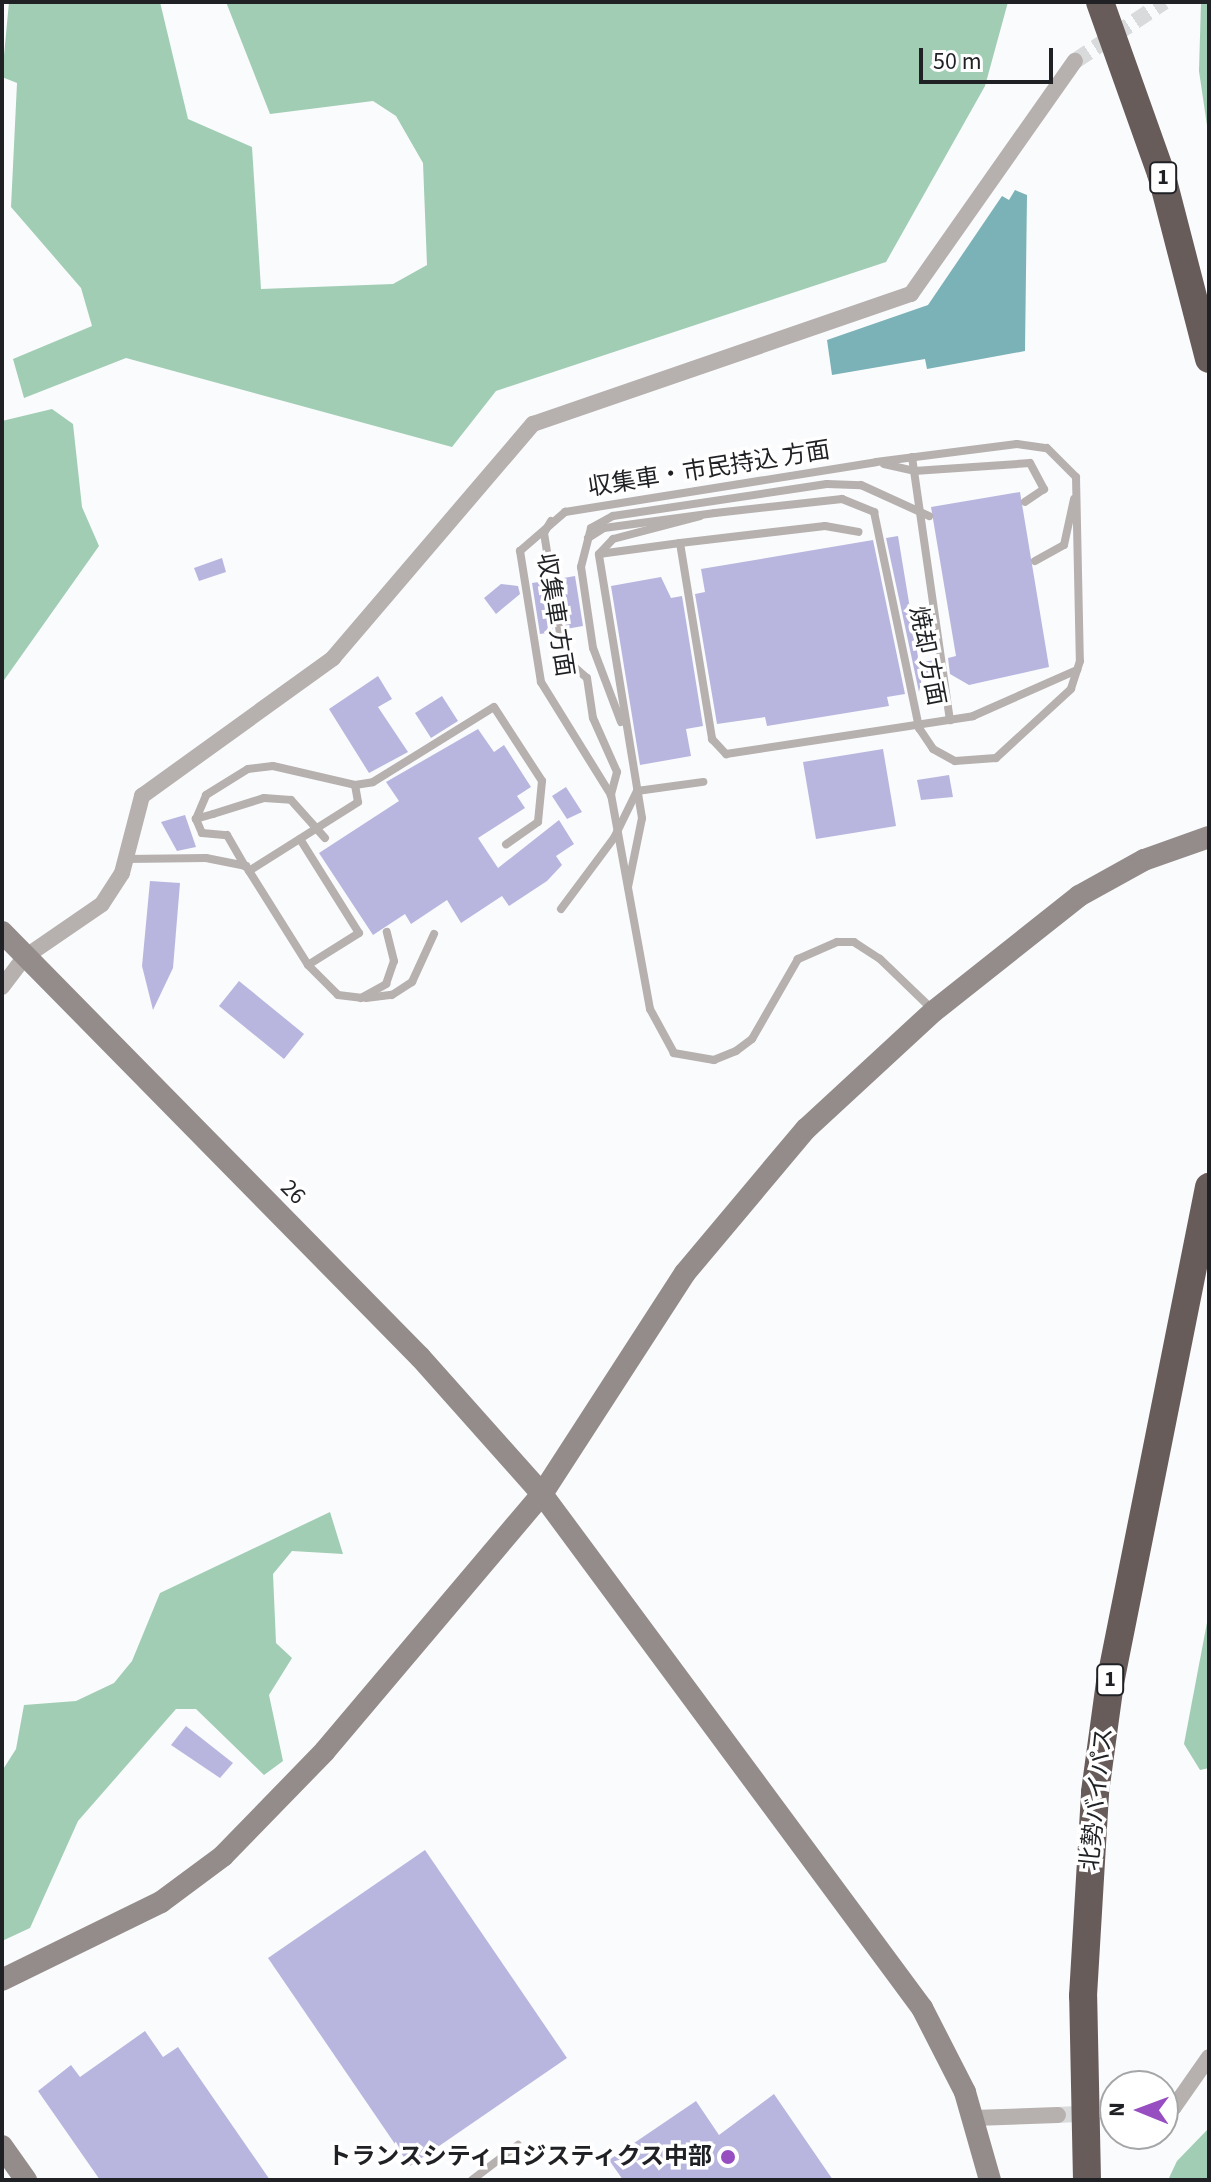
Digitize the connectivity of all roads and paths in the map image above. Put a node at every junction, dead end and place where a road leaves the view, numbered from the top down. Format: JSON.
{"nodes":[{"id":1,"x":1100,"y":2,"type":"edge"},
{"id":2,"x":1075,"y":61,"type":"tunnel mouth"},
{"id":3,"x":1209,"y":359,"type":"edge"},
{"id":4,"x":912,"y":457,"type":"junction"},
{"id":5,"x":876,"y":462,"type":"junction"},
{"id":6,"x":914,"y":471,"type":"junction"},
{"id":7,"x":1075,"y":494,"type":"junction"},
{"id":8,"x":1025,"y":502,"type":"dead end"},
{"id":9,"x":705,"y":514,"type":"junction"},
{"id":10,"x":925,"y":516,"type":"junction"},
{"id":11,"x":551,"y":520,"type":"junction"},
{"id":12,"x":858,"y":532,"type":"dead end"},
{"id":13,"x":588,"y":538,"type":"junction"},
{"id":14,"x":680,"y":543,"type":"junction"},
{"id":15,"x":599,"y":554,"type":"junction"},
{"id":16,"x":1035,"y":561,"type":"dead end"},
{"id":17,"x":939,"y":575,"type":"dead end"},
{"id":18,"x":928,"y":576,"type":"junction"},
{"id":19,"x":1077,"y":670,"type":"junction"},
{"id":20,"x":950,"y":720,"type":"junction"},
{"id":21,"x":628,"y":741,"type":"junction"},
{"id":22,"x":703,"y":782,"type":"dead end"},
{"id":23,"x":355,"y":785,"type":"junction"},
{"id":24,"x":637,"y":791,"type":"junction"},
{"id":25,"x":611,"y":795,"type":"junction"},
{"id":26,"x":196,"y":819,"type":"junction"},
{"id":27,"x":1209,"y":837,"type":"edge"},
{"id":28,"x":325,"y":838,"type":"dead end"},
{"id":29,"x":614,"y":838,"type":"junction"},
{"id":30,"x":300,"y":839,"type":"junction"},
{"id":31,"x":506,"y":844,"type":"dead end"},
{"id":32,"x":125,"y":859,"type":"junction"},
{"id":33,"x":247,"y":869,"type":"junction"},
{"id":34,"x":627,"y":894,"type":"junction"},
{"id":35,"x":561,"y":909,"type":"dead end"},
{"id":36,"x":2,"y":932,"type":"edge"},
{"id":37,"x":387,"y":932,"type":"dead end"},
{"id":38,"x":434,"y":934,"type":"dead end"},
{"id":39,"x":25,"y":957,"type":"junction"},
{"id":40,"x":308,"y":965,"type":"junction"},
{"id":41,"x":2,"y":987,"type":"edge"},
{"id":42,"x":361,"y":998,"type":"junction"},
{"id":43,"x":934,"y":1011,"type":"junction"},
{"id":44,"x":1209,"y":1187,"type":"edge"},
{"id":45,"x":542,"y":1494,"type":"junction"},
{"id":46,"x":2,"y":1980,"type":"edge"},
{"id":47,"x":1209,"y":2057,"type":"edge"},
{"id":48,"x":1179,"y":2100,"type":"edge"},
{"id":49,"x":1058,"y":2115,"type":"tunnel mouth"},
{"id":50,"x":974,"y":2118,"type":"junction"},
{"id":51,"x":518,"y":2145,"type":"dead end"},
{"id":52,"x":2,"y":2146,"type":"edge"},
{"id":53,"x":26,"y":2180,"type":"edge"},
{"id":54,"x":472,"y":2180,"type":"edge"},
{"id":55,"x":990,"y":2180,"type":"edge"},
{"id":56,"x":1087,"y":2180,"type":"edge"}],
"edges":[{"from":1,"to":3,"type":"highway","number":"1"},
{"from":2,"to":32,"type":"street"},
{"from":4,"to":5,"type":"lane","name":"収集車・市民持込 方面"},
{"from":4,"to":6,"type":"lane"},
{"from":4,"to":7,"type":"lane","name":"収集車・市民持込 方面"},
{"from":5,"to":6,"type":"lane"},
{"from":5,"to":11,"type":"lane","name":"収集車・市民持込 方面"},
{"from":6,"to":8,"type":"lane"},
{"from":6,"to":10,"type":"lane"},
{"from":7,"to":16,"type":"lane"},
{"from":7,"to":19,"type":"lane","name":"焼却 方面"},
{"from":9,"to":13,"type":"lane"},
{"from":9,"to":15,"type":"lane"},
{"from":9,"to":19,"type":"lane","name":"焼却 方面","bridge":true},
{"from":10,"to":13,"type":"lane"},
{"from":10,"to":18,"type":"lane"},
{"from":11,"to":25,"type":"lane"},
{"from":11,"to":25,"type":"lane","name":"収集車 方面"},
{"from":12,"to":14,"type":"lane"},
{"from":13,"to":21,"type":"lane"},
{"from":14,"to":15,"type":"lane"},
{"from":14,"to":20,"type":"lane"},
{"from":15,"to":21,"type":"lane"},
{"from":17,"to":18,"type":"lane"},
{"from":18,"to":20,"type":"lane"},
{"from":19,"to":20,"type":"lane"},
{"from":21,"to":24,"type":"lane"},
{"from":22,"to":24,"type":"lane"},
{"from":23,"to":26,"type":"lane"},
{"from":23,"to":30,"type":"lane"},
{"from":23,"to":31,"type":"lane"},
{"from":24,"to":29,"type":"lane"},
{"from":24,"to":34,"type":"lane"},
{"from":25,"to":29,"type":"lane"},
{"from":26,"to":28,"type":"lane","bridge":true},
{"from":26,"to":33,"type":"lane"},
{"from":27,"to":43,"type":"street"},
{"from":29,"to":34,"type":"lane"},
{"from":29,"to":35,"type":"lane"},
{"from":30,"to":33,"type":"lane"},
{"from":30,"to":40,"type":"lane"},
{"from":32,"to":33,"type":"lane"},
{"from":32,"to":39,"type":"street"},
{"from":33,"to":40,"type":"lane"},
{"from":34,"to":43,"type":"lane"},
{"from":36,"to":39,"type":"street","name":"26"},
{"from":37,"to":42,"type":"lane"},
{"from":38,"to":42,"type":"lane"},
{"from":39,"to":41,"type":"street"},
{"from":39,"to":45,"type":"street","name":"26"},
{"from":40,"to":42,"type":"lane"},
{"from":43,"to":45,"type":"street"},
{"from":44,"to":56,"type":"highway","name":"北勢バイパス","number":"1"},
{"from":45,"to":46,"type":"street"},
{"from":45,"to":50,"type":"street","name":"26"},
{"from":47,"to":48,"type":"street"},
{"from":49,"to":50,"type":"street"},
{"from":50,"to":55,"type":"street","name":"26"},
{"from":51,"to":54,"type":"lane"},
{"from":52,"to":53,"type":"street"}]}
